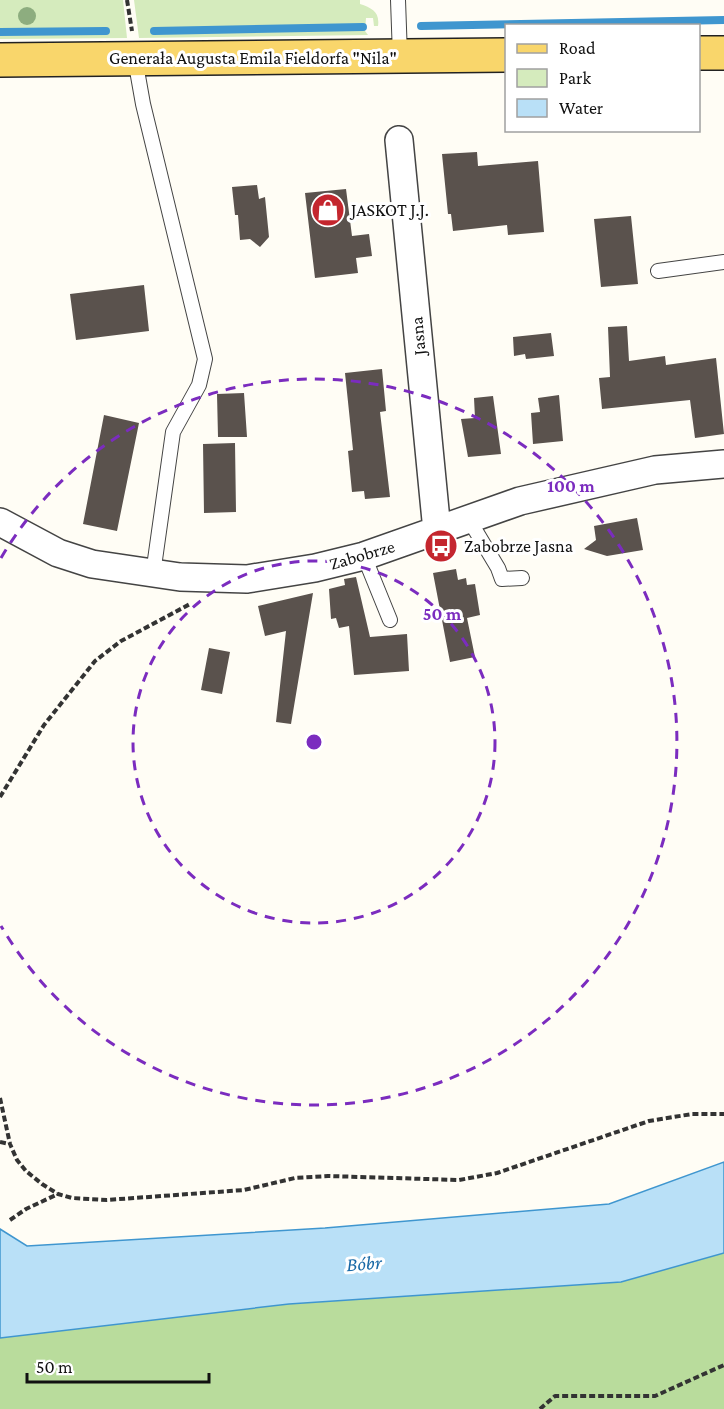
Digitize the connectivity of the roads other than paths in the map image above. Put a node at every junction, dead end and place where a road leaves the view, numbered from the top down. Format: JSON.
{"nodes":[{"id":1,"x":398,"y":0,"type":"edge"},
{"id":2,"x":700,"y":53,"type":"edge"},
{"id":3,"x":724,"y":53,"type":"edge"},
{"id":4,"x":505,"y":55,"type":"edge"},
{"id":5,"x":400,"y":56,"type":"junction"},
{"id":6,"x":135,"y":59,"type":"junction"},
{"id":7,"x":0,"y":60,"type":"edge"},
{"id":8,"x":399,"y":140,"type":"dead end"},
{"id":9,"x":724,"y":262,"type":"edge"},
{"id":10,"x":658,"y":271,"type":"dead end"},
{"id":11,"x":724,"y":464,"type":"edge"},
{"id":12,"x":468,"y":518,"type":"junction"},
{"id":13,"x":0,"y":522,"type":"edge"},
{"id":14,"x":437,"y":531,"type":"junction"},
{"id":15,"x":364,"y":556,"type":"junction"},
{"id":16,"x":153,"y":574,"type":"junction"},
{"id":17,"x":522,"y":578,"type":"dead end"},
{"id":18,"x":390,"y":620,"type":"dead end"}],
"edges":[{"from":1,"to":5,"type":"lane"},
{"from":2,"to":3,"type":"main road"},
{"from":4,"to":5,"type":"main road","name":"Generała Augusta Emila Fieldorfa \"Nila\""},
{"from":5,"to":6,"type":"main road","name":"Generała Augusta Emila Fieldorfa \"Nila\""},
{"from":6,"to":7,"type":"main road","name":"Generała Augusta Emila Fieldorfa \"Nila\""},
{"from":6,"to":16,"type":"lane"},
{"from":8,"to":14,"type":"street","name":"Jasna"},
{"from":9,"to":10,"type":"lane"},
{"from":11,"to":12,"type":"street","name":"Zabobrze"},
{"from":12,"to":14,"type":"street","name":"Zabobrze"},
{"from":12,"to":17,"type":"lane"},
{"from":13,"to":16,"type":"street","name":"Zabobrze"},
{"from":14,"to":15,"type":"street","name":"Zabobrze"},
{"from":15,"to":16,"type":"street","name":"Zabobrze"},
{"from":15,"to":18,"type":"lane"}]}
